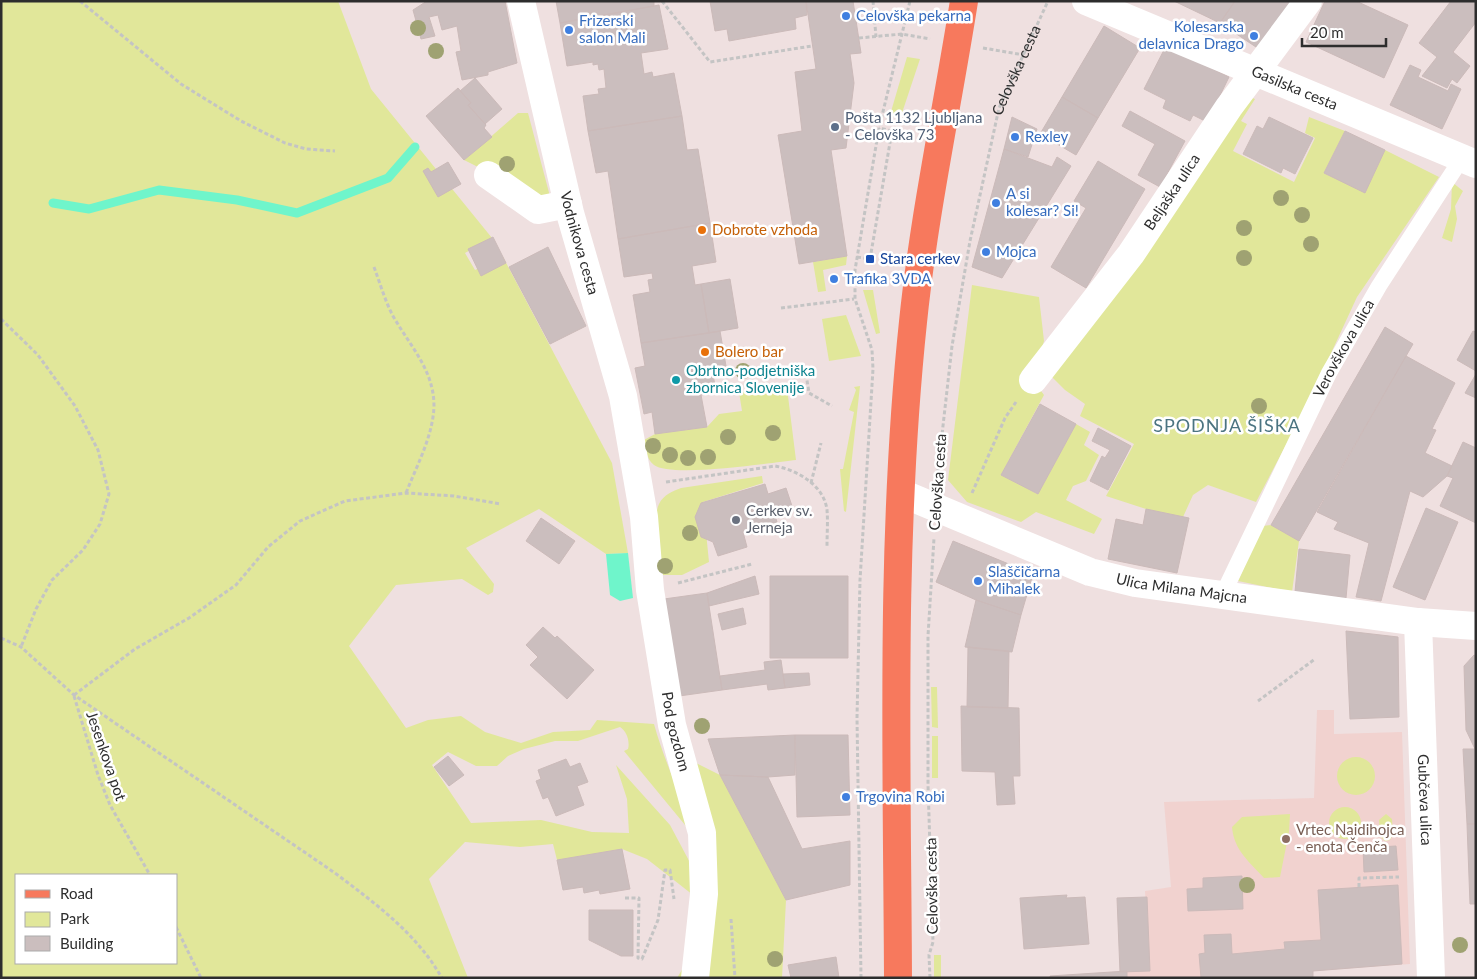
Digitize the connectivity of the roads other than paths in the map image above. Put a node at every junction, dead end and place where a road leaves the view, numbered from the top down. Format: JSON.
{"nodes":[{"id":1,"x":521,"y":1,"type":"edge"},
{"id":2,"x":964,"y":1,"type":"edge"},
{"id":3,"x":1308,"y":1,"type":"edge"},
{"id":4,"x":1104,"y":4,"type":"edge"},
{"id":5,"x":1257,"y":72,"type":"junction"},
{"id":6,"x":1471,"y":154,"type":"edge"},
{"id":7,"x":488,"y":175,"type":"dead end"},
{"id":8,"x":568,"y":204,"type":"junction"},
{"id":9,"x":1033,"y":380,"type":"road end"},
{"id":10,"x":638,"y":484,"type":"joint"},
{"id":11,"x":901,"y":493,"type":"junction"},
{"id":12,"x":1222,"y":596,"type":"junction"},
{"id":13,"x":1418,"y":622,"type":"junction"},
{"id":14,"x":1476,"y":626,"type":"edge"},
{"id":15,"x":695,"y":978,"type":"edge"},
{"id":16,"x":898,"y":978,"type":"edge"},
{"id":17,"x":1431,"y":978,"type":"edge"}],
"edges":[{"from":1,"to":8,"type":"street","name":"Vodnikova cesta"},
{"from":2,"to":11,"type":"main road"},
{"from":3,"to":5,"type":"street","name":"Beljaška ulica"},
{"from":4,"to":5,"type":"street","name":"Gasilska cesta"},
{"from":5,"to":6,"type":"street","name":"Gasilska cesta"},
{"from":5,"to":9,"type":"street","name":"Beljaška ulica"},
{"from":6,"to":12,"type":"lane","name":"Verovškova ulica"},
{"from":7,"to":8,"type":"street"},
{"from":8,"to":10,"type":"street","name":"Vodnikova cesta"},
{"from":10,"to":15,"type":"street","name":"Pod gozdom"},
{"from":11,"to":12,"type":"street","name":"Ulica Milana Majcna"},
{"from":11,"to":16,"type":"main road"},
{"from":12,"to":13,"type":"street","name":"Ulica Milana Majcna"},
{"from":13,"to":14,"type":"street","name":"Ulica Milana Majcna"},
{"from":13,"to":17,"type":"street","name":"Gubčeva ulica"}]}
